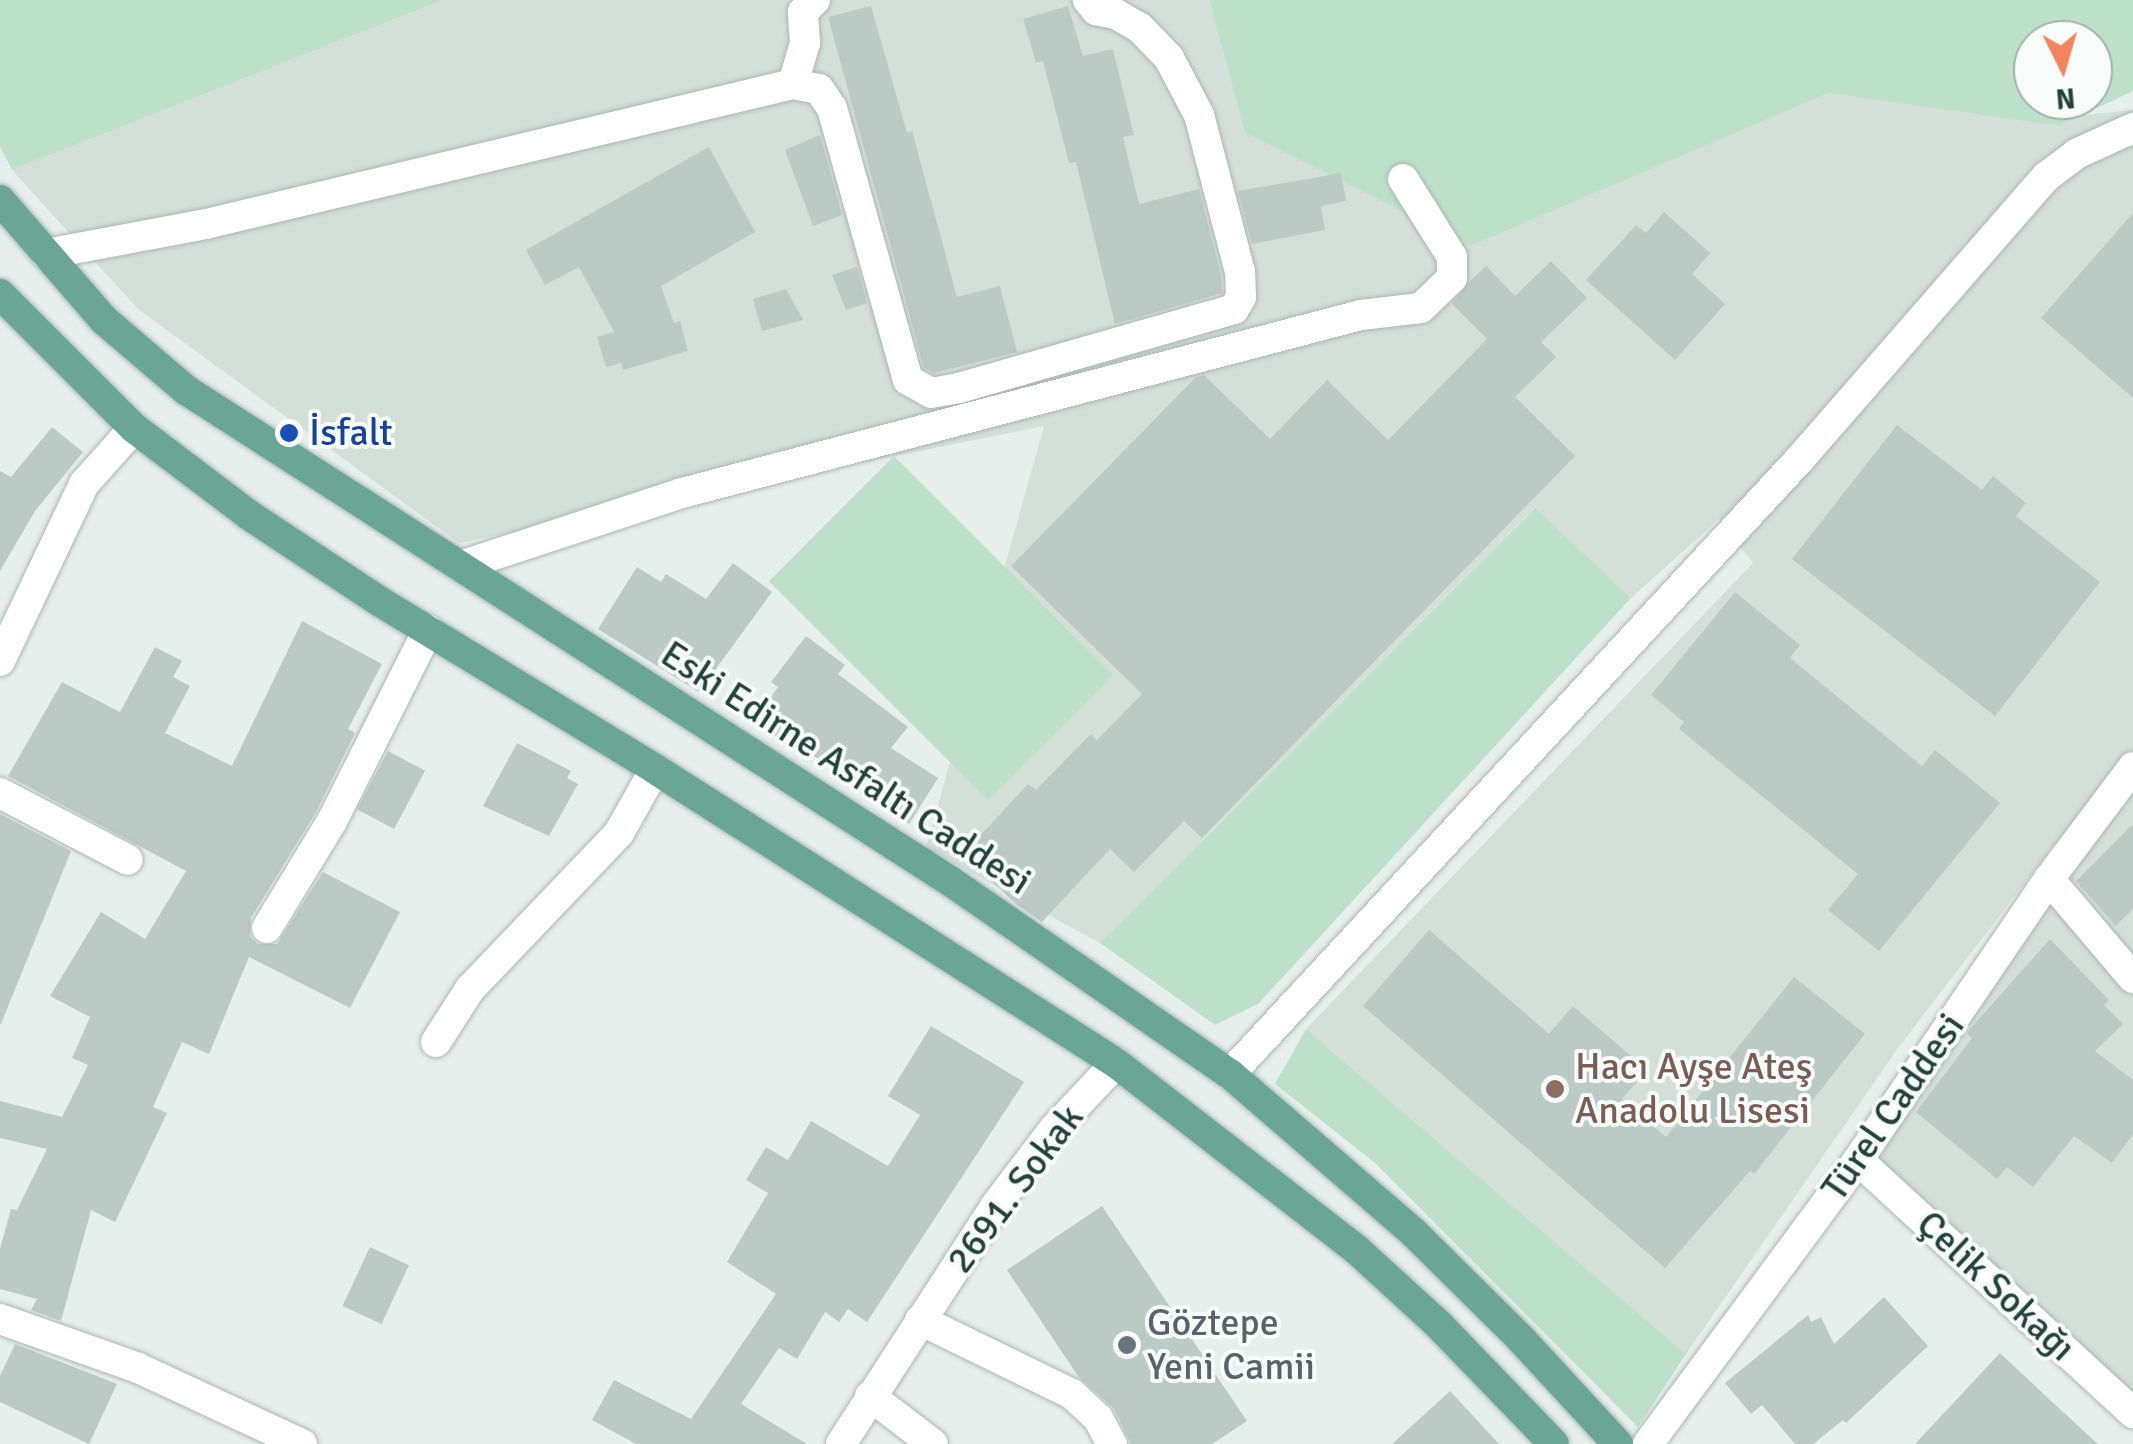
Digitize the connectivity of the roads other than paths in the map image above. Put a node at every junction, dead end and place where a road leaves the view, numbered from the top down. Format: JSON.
{"nodes":[{"id":1,"x":815,"y":0,"type":"edge"},
{"id":2,"x":1088,"y":0,"type":"edge"},
{"id":3,"x":793,"y":84,"type":"junction"},
{"id":4,"x":2133,"y":128,"type":"edge"},
{"id":5,"x":1403,"y":179,"type":"dead end"},
{"id":6,"x":0,"y":200,"type":"edge"},
{"id":7,"x":46,"y":254,"type":"junction"},
{"id":8,"x":0,"y":294,"type":"edge"},
{"id":9,"x":134,"y":428,"type":"junction"},
{"id":10,"x":460,"y":566,"type":"junction"},
{"id":11,"x":428,"y":630,"type":"junction"},
{"id":12,"x":0,"y":661,"type":"edge"},
{"id":13,"x":2133,"y":766,"type":"edge"},
{"id":14,"x":655,"y":769,"type":"junction"},
{"id":15,"x":0,"y":793,"type":"edge"},
{"id":16,"x":128,"y":860,"type":"dead end"},
{"id":17,"x":2048,"y":880,"type":"junction"},
{"id":18,"x":268,"y":928,"type":"dead end"},
{"id":19,"x":2133,"y":978,"type":"edge"},
{"id":20,"x":436,"y":1042,"type":"dead end"},
{"id":21,"x":1116,"y":1063,"type":"junction"},
{"id":22,"x":1230,"y":1074,"type":"junction"},
{"id":23,"x":1858,"y":1160,"type":"junction"},
{"id":24,"x":0,"y":1319,"type":"edge"},
{"id":25,"x":920,"y":1320,"type":"junction"},
{"id":26,"x":870,"y":1396,"type":"junction"},
{"id":27,"x":2133,"y":1413,"type":"edge"},
{"id":28,"x":302,"y":1444,"type":"edge"},
{"id":29,"x":841,"y":1444,"type":"edge"},
{"id":30,"x":933,"y":1444,"type":"edge"},
{"id":31,"x":1112,"y":1444,"type":"edge"},
{"id":32,"x":1554,"y":1444,"type":"edge"},
{"id":33,"x":1618,"y":1444,"type":"edge"},
{"id":34,"x":1648,"y":1444,"type":"edge"}],
"edges":[{"from":1,"to":3,"type":"street"},
{"from":2,"to":3,"type":"street"},
{"from":3,"to":7,"type":"street"},
{"from":4,"to":22,"type":"street"},
{"from":5,"to":10,"type":"street"},
{"from":6,"to":7,"type":"main road","name":"Eski Edirne Asfaltı Caddesi"},
{"from":7,"to":10,"type":"main road","name":"Eski Edirne Asfaltı Caddesi"},
{"from":8,"to":9,"type":"main road"},
{"from":9,"to":11,"type":"main road"},
{"from":9,"to":12,"type":"street"},
{"from":10,"to":22,"type":"main road","name":"Eski Edirne Asfaltı Caddesi"},
{"from":11,"to":14,"type":"main road"},
{"from":11,"to":18,"type":"street"},
{"from":13,"to":17,"type":"street","name":"Türel Caddesi"},
{"from":14,"to":20,"type":"street"},
{"from":14,"to":21,"type":"main road"},
{"from":15,"to":16,"type":"street"},
{"from":17,"to":19,"type":"street"},
{"from":17,"to":23,"type":"street","name":"Türel Caddesi"},
{"from":21,"to":25,"type":"street","name":"2691. Sokak"},
{"from":21,"to":32,"type":"main road"},
{"from":22,"to":33,"type":"main road","name":"Eski Edirne Asfaltı Caddesi"},
{"from":23,"to":27,"type":"street","name":"Çelik Sokağı"},
{"from":23,"to":34,"type":"street","name":"Türel Caddesi"},
{"from":24,"to":28,"type":"street"},
{"from":25,"to":26,"type":"street","name":"2691. Sokak"},
{"from":25,"to":31,"type":"street"},
{"from":26,"to":29,"type":"street","name":"2691. Sokak"},
{"from":26,"to":30,"type":"street"}]}
